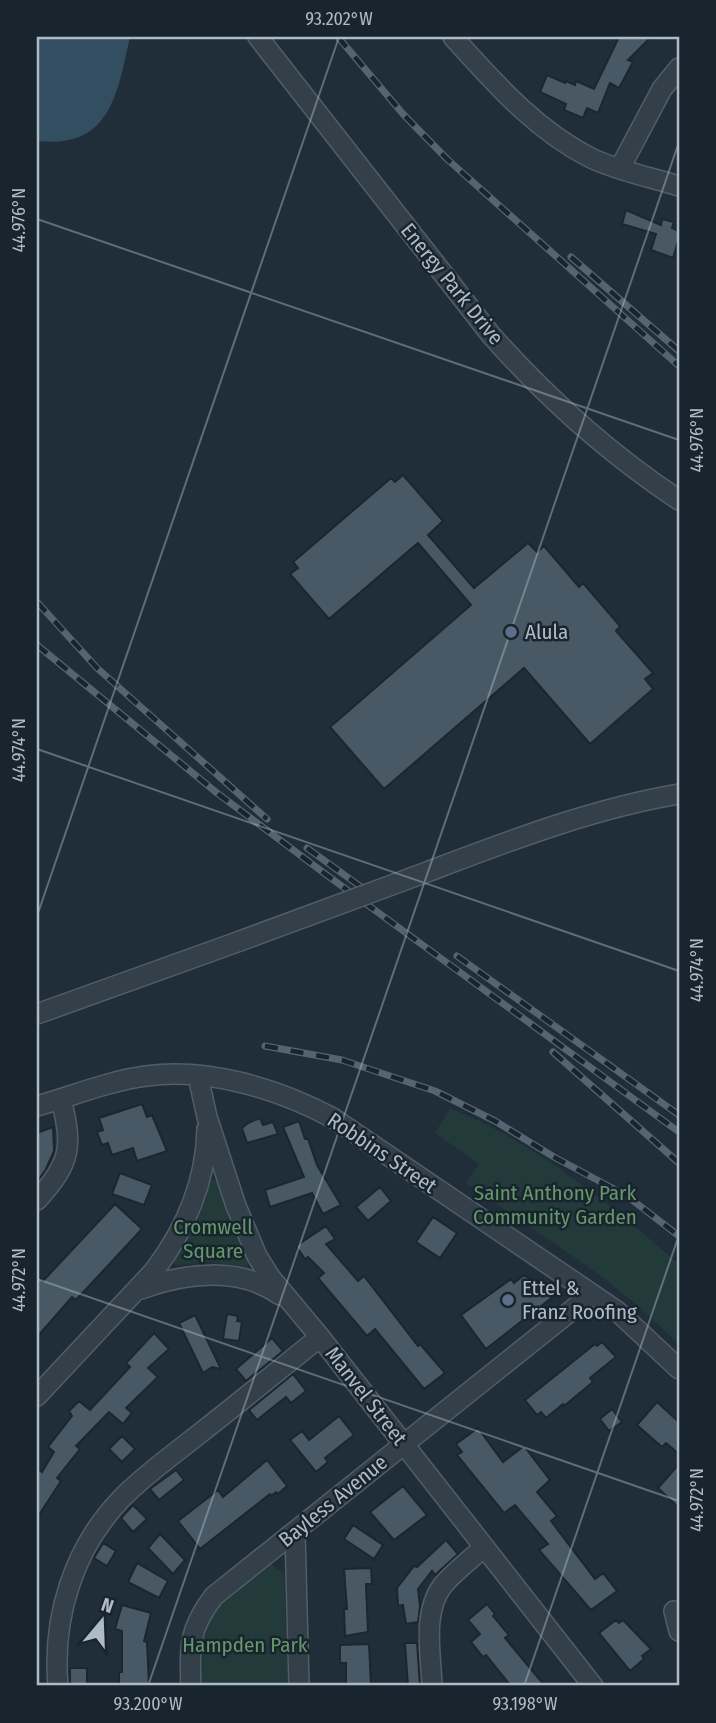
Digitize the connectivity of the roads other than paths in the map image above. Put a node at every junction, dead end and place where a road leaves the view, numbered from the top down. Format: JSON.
{"nodes":[{"id":1,"x":258,"y":37,"type":"edge"},
{"id":2,"x":453,"y":37,"type":"edge"},
{"id":3,"x":679,"y":68,"type":"edge"},
{"id":4,"x":620,"y":168,"type":"junction"},
{"id":5,"x":679,"y":186,"type":"edge"},
{"id":6,"x":679,"y":500,"type":"edge"},
{"id":7,"x":679,"y":794,"type":"edge"},
{"id":8,"x":37,"y":1014,"type":"edge"},
{"id":9,"x":198,"y":1076,"type":"junction"},
{"id":10,"x":61,"y":1099,"type":"junction"},
{"id":11,"x":37,"y":1106,"type":"edge"},
{"id":12,"x":207,"y":1117,"type":"junction"},
{"id":13,"x":37,"y":1200,"type":"edge"},
{"id":14,"x":133,"y":1292,"type":"junction"},
{"id":15,"x":592,"y":1294,"type":"junction"},
{"id":16,"x":288,"y":1301,"type":"junction"},
{"id":17,"x":320,"y":1337,"type":"junction"},
{"id":18,"x":679,"y":1368,"type":"edge"},
{"id":19,"x":37,"y":1396,"type":"edge"},
{"id":20,"x":404,"y":1444,"type":"junction"},
{"id":21,"x":295,"y":1532,"type":"junction"},
{"id":22,"x":483,"y":1548,"type":"junction"},
{"id":23,"x":674,"y":1611,"type":"dead end"},
{"id":24,"x":679,"y":1631,"type":"edge"},
{"id":25,"x":58,"y":1686,"type":"edge"},
{"id":26,"x":191,"y":1686,"type":"edge"},
{"id":27,"x":299,"y":1686,"type":"edge"},
{"id":28,"x":432,"y":1686,"type":"edge"},
{"id":29,"x":593,"y":1686,"type":"edge"}],
"edges":[{"from":1,"to":6,"type":"street","name":"Energy Park Drive"},
{"from":2,"to":4,"type":"street"},
{"from":3,"to":4,"type":"street"},
{"from":4,"to":5,"type":"street"},
{"from":7,"to":8,"type":"street","bridge":true},
{"from":9,"to":10,"type":"street","name":"Robbins Street"},
{"from":9,"to":12,"type":"street","name":"Manvel Street"},
{"from":9,"to":15,"type":"street","name":"Robbins Street"},
{"from":10,"to":11,"type":"street","name":"Robbins Street"},
{"from":10,"to":13,"type":"street"},
{"from":12,"to":14,"type":"street"},
{"from":12,"to":16,"type":"street","name":"Manvel Street"},
{"from":14,"to":16,"type":"street"},
{"from":14,"to":19,"type":"street"},
{"from":15,"to":18,"type":"street","name":"Robbins Street"},
{"from":15,"to":20,"type":"street","name":"Bayless Avenue"},
{"from":16,"to":17,"type":"street","name":"Manvel Street"},
{"from":17,"to":20,"type":"street","name":"Manvel Street"},
{"from":17,"to":25,"type":"street"},
{"from":20,"to":21,"type":"street","name":"Bayless Avenue"},
{"from":20,"to":22,"type":"street","name":"Manvel Street"},
{"from":21,"to":26,"type":"street","name":"Bayless Avenue"},
{"from":21,"to":27,"type":"street"},
{"from":22,"to":28,"type":"street"},
{"from":22,"to":29,"type":"street","name":"Manvel Street"},
{"from":23,"to":24,"type":"street"}]}
